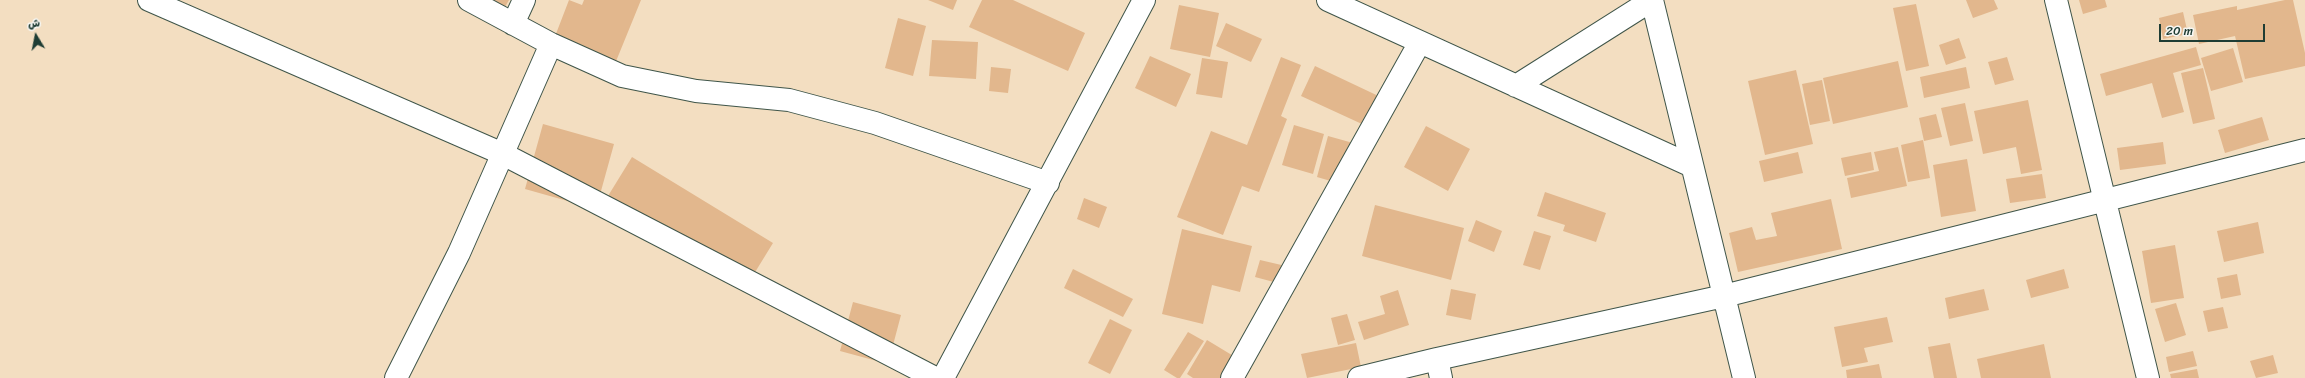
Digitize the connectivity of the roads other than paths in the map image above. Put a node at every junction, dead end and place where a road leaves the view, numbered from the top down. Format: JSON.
{"nodes":[{"id":1,"x":149,"y":0,"type":"edge"},
{"id":2,"x":469,"y":0,"type":"edge"},
{"id":3,"x":524,"y":0,"type":"edge"},
{"id":4,"x":1144,"y":0,"type":"edge"},
{"id":5,"x":1328,"y":0,"type":"edge"},
{"id":6,"x":1652,"y":0,"type":"edge"},
{"id":7,"x":2056,"y":0,"type":"edge"},
{"id":8,"x":513,"y":24,"type":"junction"},
{"id":9,"x":1420,"y":42,"type":"junction"},
{"id":10,"x":551,"y":44,"type":"junction"},
{"id":11,"x":1516,"y":86,"type":"junction"},
{"id":12,"x":2305,"y":150,"type":"edge"},
{"id":13,"x":503,"y":154,"type":"junction"},
{"id":14,"x":1692,"y":166,"type":"junction"},
{"id":15,"x":1048,"y":183,"type":"junction"},
{"id":16,"x":2103,"y":199,"type":"junction"},
{"id":17,"x":1724,"y":296,"type":"junction"},
{"id":18,"x":1439,"y":368,"type":"edge"},
{"id":19,"x":396,"y":378,"type":"edge"},
{"id":20,"x":935,"y":378,"type":"edge"},
{"id":21,"x":943,"y":378,"type":"edge"},
{"id":22,"x":1232,"y":378,"type":"edge"},
{"id":23,"x":1358,"y":378,"type":"edge"},
{"id":24,"x":1744,"y":378,"type":"edge"},
{"id":25,"x":2148,"y":378,"type":"edge"}],
"edges":[{"from":1,"to":13,"type":"street"},
{"from":2,"to":8,"type":"street"},
{"from":3,"to":8,"type":"street"},
{"from":4,"to":15,"type":"street"},
{"from":5,"to":9,"type":"street"},
{"from":6,"to":11,"type":"street"},
{"from":6,"to":14,"type":"street"},
{"from":7,"to":16,"type":"street"},
{"from":8,"to":10,"type":"street"},
{"from":9,"to":11,"type":"street"},
{"from":9,"to":22,"type":"street"},
{"from":10,"to":13,"type":"street"},
{"from":10,"to":15,"type":"street"},
{"from":11,"to":14,"type":"street"},
{"from":12,"to":16,"type":"street"},
{"from":13,"to":19,"type":"street"},
{"from":13,"to":20,"type":"street"},
{"from":14,"to":17,"type":"street"},
{"from":15,"to":21,"type":"street"},
{"from":16,"to":17,"type":"street"},
{"from":16,"to":25,"type":"street"},
{"from":17,"to":18,"type":"street"},
{"from":17,"to":24,"type":"street"},
{"from":18,"to":23,"type":"street"}]}
